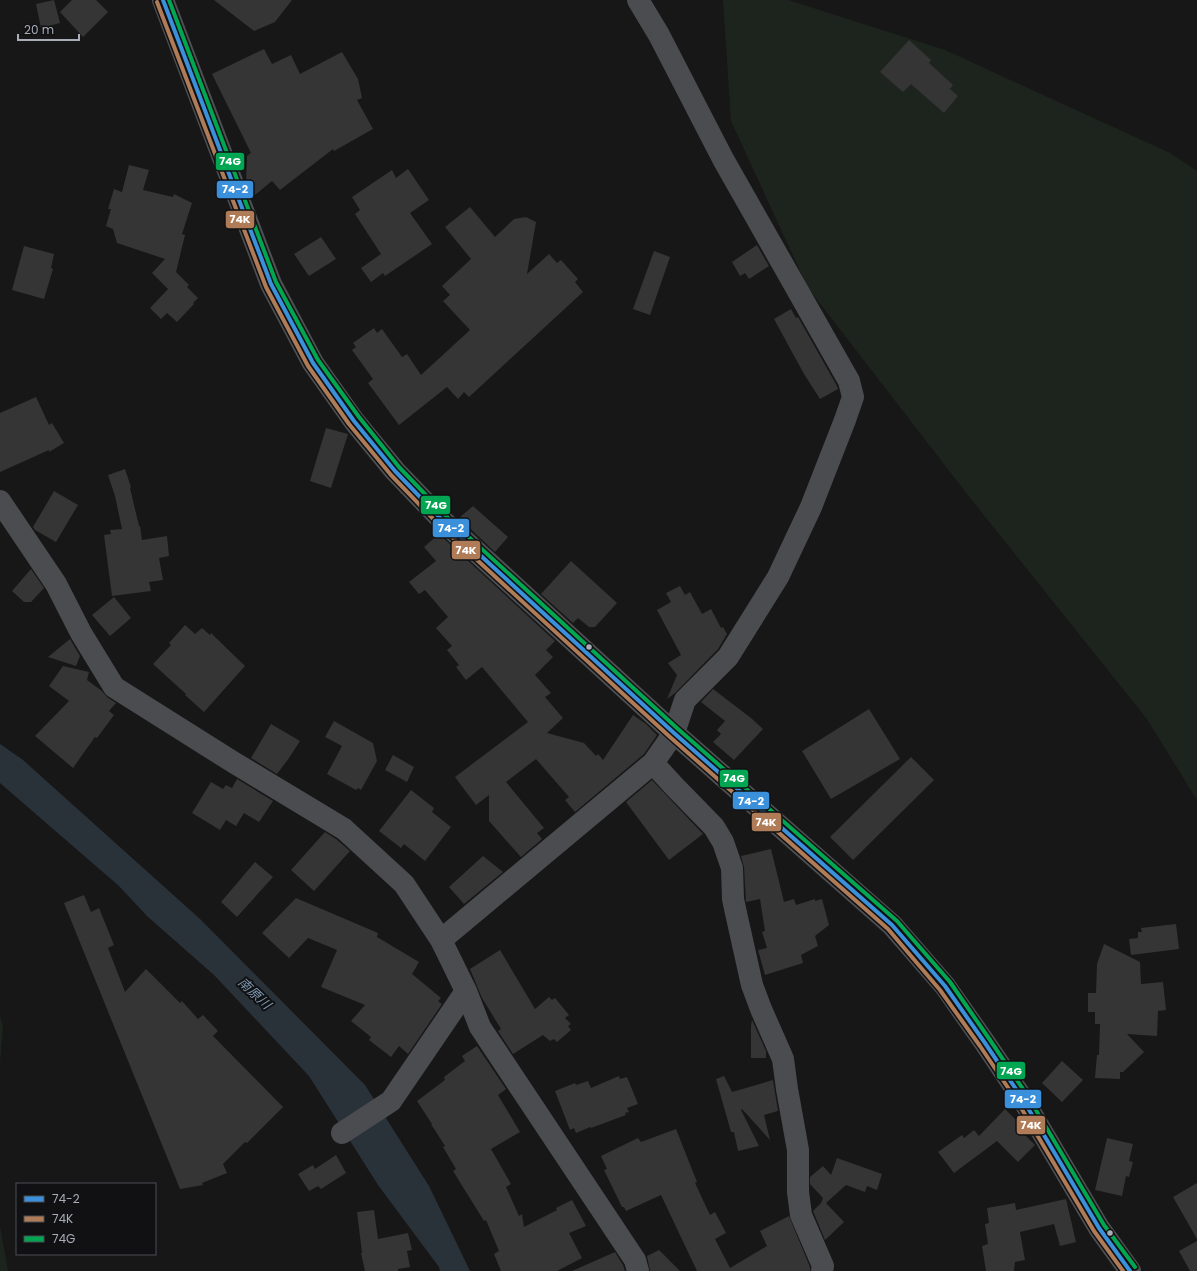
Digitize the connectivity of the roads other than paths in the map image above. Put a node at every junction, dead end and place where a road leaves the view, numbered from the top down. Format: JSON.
{"nodes":[{"id":1,"x":163,"y":0,"type":"edge"},
{"id":2,"x":638,"y":0,"type":"edge"},
{"id":3,"x":0,"y":501,"type":"edge"},
{"id":4,"x":674,"y":733,"type":"junction"},
{"id":5,"x":652,"y":763,"type":"junction"},
{"id":6,"x":441,"y":940,"type":"junction"},
{"id":7,"x":466,"y":991,"type":"junction"},
{"id":8,"x":342,"y":1133,"type":"dead end"},
{"id":9,"x":638,"y":1271,"type":"edge"},
{"id":10,"x":822,"y":1271,"type":"edge"},
{"id":11,"x":1130,"y":1271,"type":"edge"}],
"edges":[{"from":1,"to":4,"type":"main road"},
{"from":2,"to":4,"type":"street"},
{"from":3,"to":6,"type":"street"},
{"from":4,"to":5,"type":"street"},
{"from":4,"to":11,"type":"main road"},
{"from":5,"to":6,"type":"street"},
{"from":5,"to":10,"type":"street"},
{"from":6,"to":7,"type":"street"},
{"from":7,"to":8,"type":"street"},
{"from":7,"to":9,"type":"street"}]}
